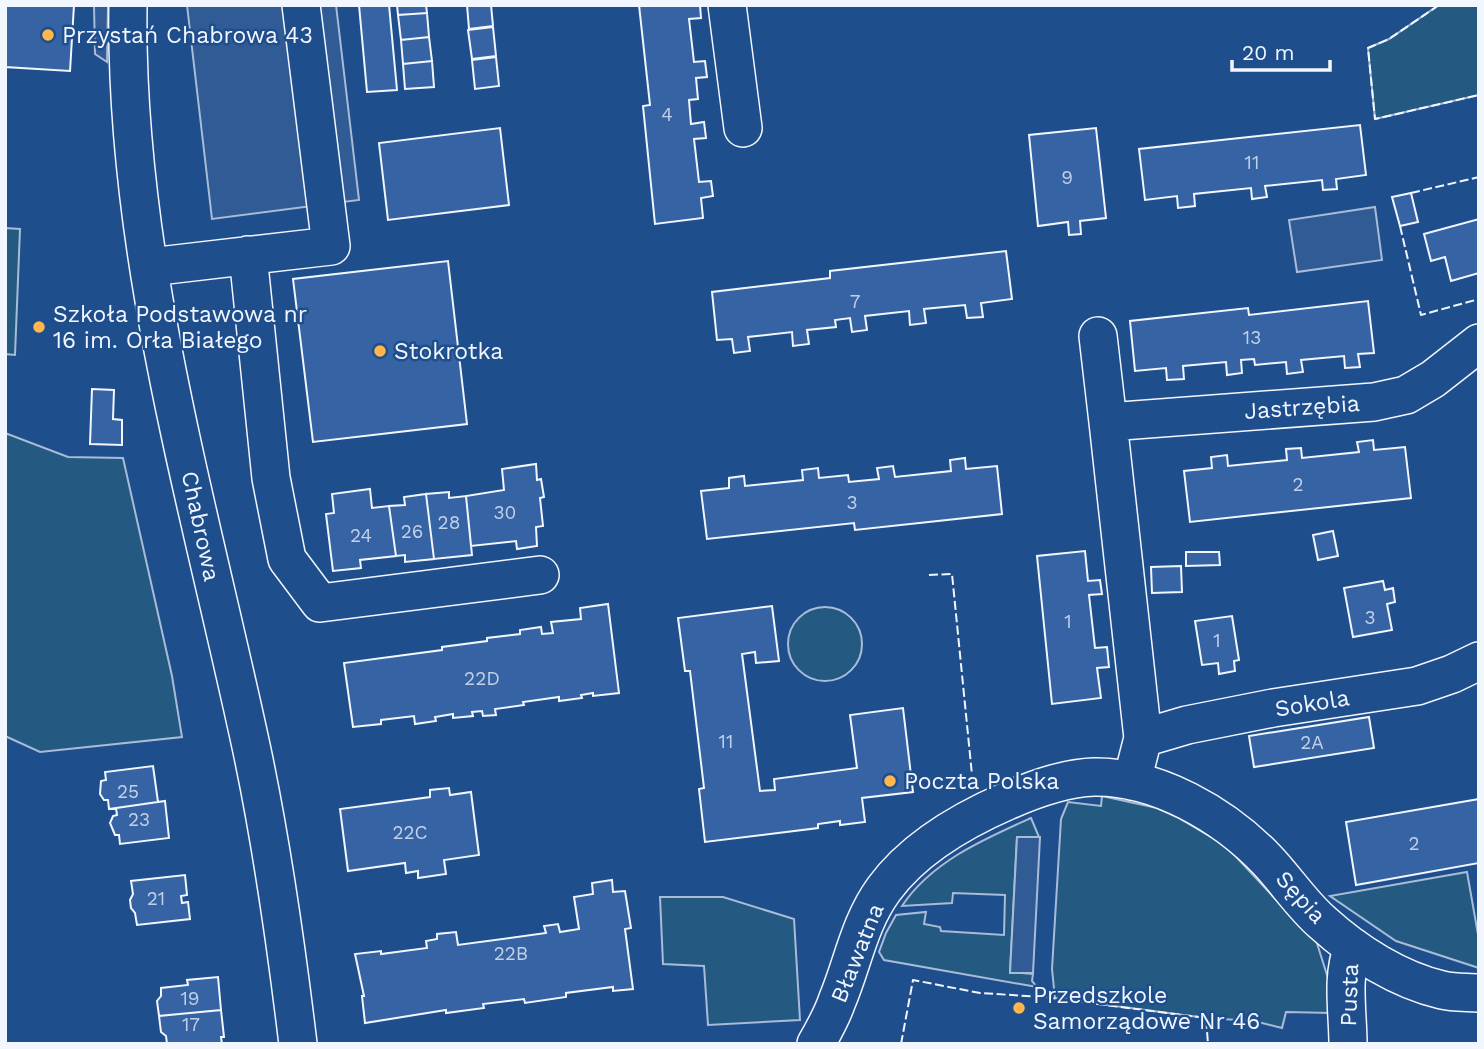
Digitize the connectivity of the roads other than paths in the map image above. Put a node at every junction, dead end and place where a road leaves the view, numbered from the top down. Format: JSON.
{"nodes":[{"id":1,"x":128,"y":5,"type":"edge"},
{"id":2,"x":301,"y":5,"type":"edge"},
{"id":3,"x":727,"y":5,"type":"edge"},
{"id":4,"x":743,"y":128,"type":"dead end"},
{"id":5,"x":248,"y":255,"type":"junction"},
{"id":6,"x":150,"y":267,"type":"junction"},
{"id":7,"x":1098,"y":336,"type":"dead end"},
{"id":8,"x":1479,"y":343,"type":"edge"},
{"id":9,"x":1108,"y":422,"type":"junction"},
{"id":10,"x":540,"y":575,"type":"dead end"},
{"id":11,"x":1479,"y":660,"type":"edge"},
{"id":12,"x":1143,"y":738,"type":"junction"},
{"id":13,"x":1132,"y":781,"type":"junction"},
{"id":14,"x":1353,"y":947,"type":"junction"},
{"id":15,"x":1479,"y":993,"type":"edge"},
{"id":16,"x":298,"y":1044,"type":"edge"},
{"id":17,"x":816,"y":1044,"type":"edge"},
{"id":18,"x":1348,"y":1044,"type":"edge"}],
"edges":[{"from":1,"to":6,"type":"street","name":"Chabrowa"},
{"from":2,"to":5,"type":"street"},
{"from":3,"to":4,"type":"street"},
{"from":5,"to":6,"type":"street"},
{"from":5,"to":10,"type":"street"},
{"from":6,"to":16,"type":"street","name":"Chabrowa"},
{"from":7,"to":9,"type":"street"},
{"from":8,"to":9,"type":"street","name":"Jastrzębia"},
{"from":9,"to":12,"type":"street"},
{"from":11,"to":12,"type":"street","name":"Sokola"},
{"from":12,"to":13,"type":"street"},
{"from":13,"to":14,"type":"street","name":"Sępia"},
{"from":13,"to":17,"type":"street","name":"Bławatna"},
{"from":14,"to":15,"type":"street","name":"Sępia"},
{"from":14,"to":18,"type":"street","name":"Pusta"}]}
